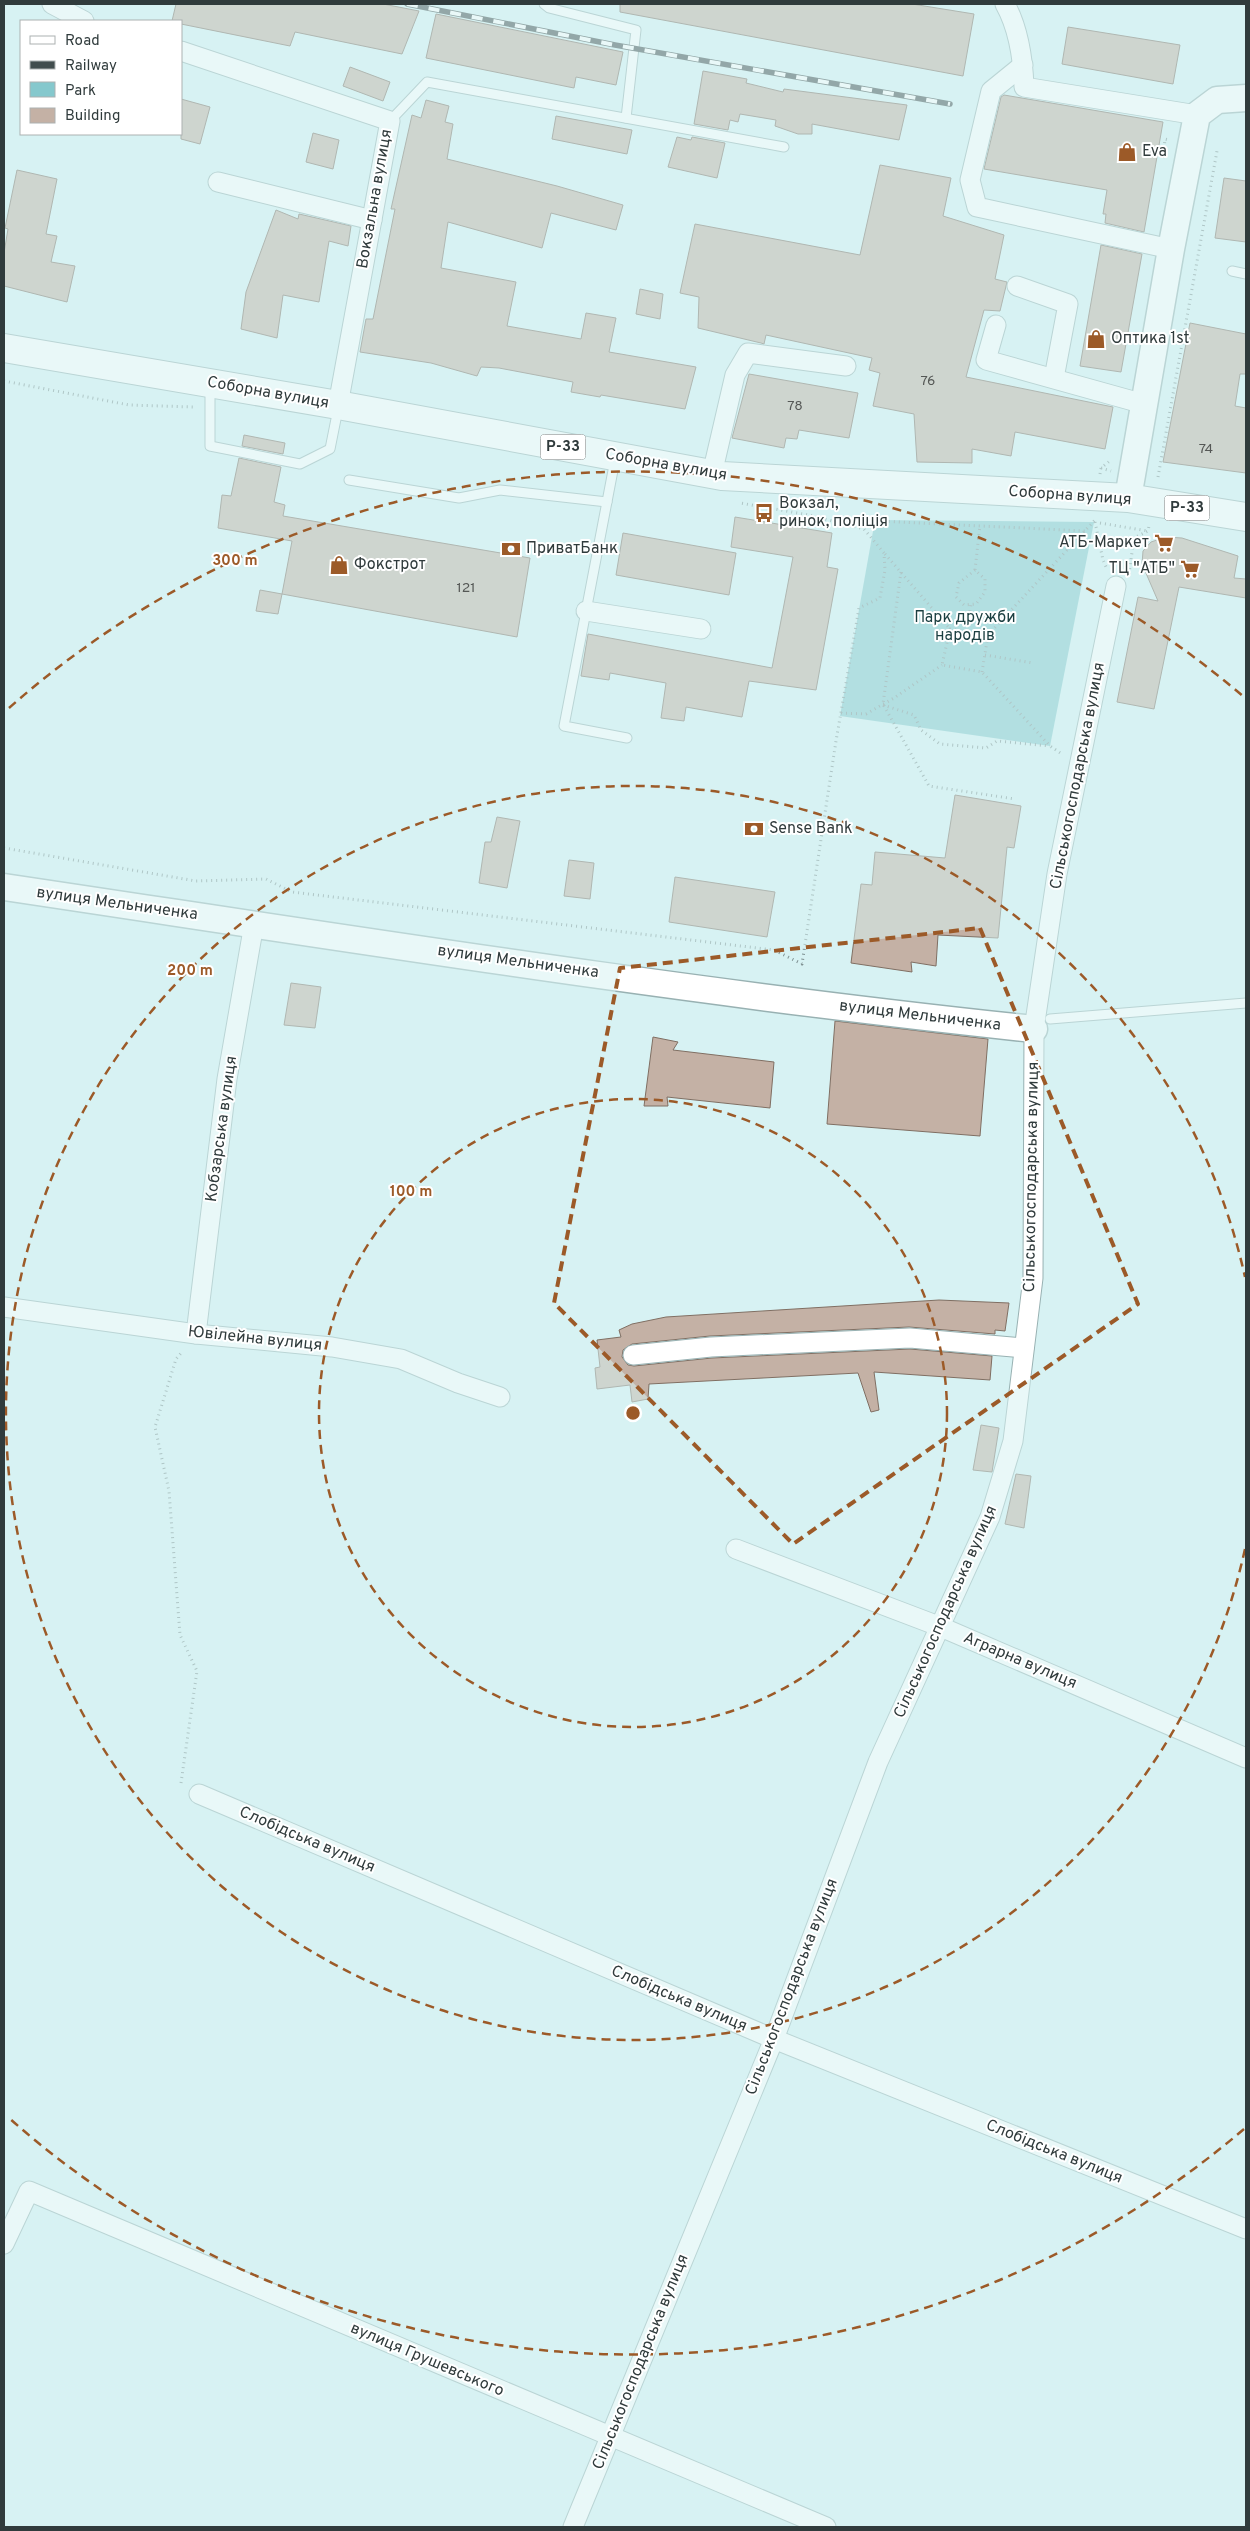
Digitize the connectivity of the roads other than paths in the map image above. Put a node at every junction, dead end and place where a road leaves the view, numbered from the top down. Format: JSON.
{"nodes":[{"id":1,"x":52,"y":4,"type":"edge"},
{"id":2,"x":544,"y":4,"type":"edge"},
{"id":3,"x":1005,"y":4,"type":"edge"},
{"id":4,"x":82,"y":20,"type":"edge"},
{"id":5,"x":182,"y":52,"type":"edge"},
{"id":6,"x":1023,"y":65,"type":"junction"},
{"id":7,"x":1246,"y":98,"type":"edge"},
{"id":8,"x":1197,"y":115,"type":"junction"},
{"id":9,"x":626,"y":118,"type":"junction"},
{"id":10,"x":390,"y":121,"type":"junction"},
{"id":11,"x":784,"y":147,"type":"dead end"},
{"id":12,"x":218,"y":182,"type":"dead end"},
{"id":13,"x":372,"y":220,"type":"junction"},
{"id":14,"x":1171,"y":248,"type":"junction"},
{"id":15,"x":1232,"y":271,"type":"dead end"},
{"id":16,"x":1246,"y":274,"type":"edge"},
{"id":17,"x":1017,"y":286,"type":"dead end"},
{"id":18,"x":996,"y":325,"type":"dead end"},
{"id":19,"x":4,"y":348,"type":"edge"},
{"id":20,"x":846,"y":366,"type":"dead end"},
{"id":21,"x":1054,"y":378,"type":"junction"},
{"id":22,"x":210,"y":395,"type":"junction"},
{"id":23,"x":1144,"y":404,"type":"junction"},
{"id":24,"x":338,"y":405,"type":"junction"},
{"id":25,"x":616,"y":457,"type":"junction"},
{"id":26,"x":712,"y":474,"type":"junction"},
{"id":27,"x":349,"y":480,"type":"dead end"},
{"id":28,"x":1140,"y":500,"type":"junction"},
{"id":29,"x":607,"y":502,"type":"junction"},
{"id":30,"x":1246,"y":517,"type":"edge"},
{"id":31,"x":1116,"y":586,"type":"road end"},
{"id":32,"x":586,"y":611,"type":"junction"},
{"id":33,"x":701,"y":629,"type":"dead end"},
{"id":34,"x":627,"y":738,"type":"dead end"},
{"id":35,"x":4,"y":887,"type":"edge"},
{"id":36,"x":254,"y":924,"type":"junction"},
{"id":37,"x":1246,"y":1002,"type":"edge"},
{"id":38,"x":1042,"y":1024,"type":"junction"},
{"id":39,"x":4,"y":1307,"type":"edge"},
{"id":40,"x":196,"y":1334,"type":"junction"},
{"id":41,"x":1024,"y":1348,"type":"junction"},
{"id":42,"x":633,"y":1355,"type":"dead end"},
{"id":43,"x":500,"y":1397,"type":"dead end"},
{"id":44,"x":736,"y":1549,"type":"dead end"},
{"id":45,"x":941,"y":1627,"type":"junction"},
{"id":46,"x":1246,"y":1758,"type":"edge"},
{"id":47,"x":199,"y":1794,"type":"road end"},
{"id":48,"x":774,"y":2039,"type":"junction"},
{"id":49,"x":1246,"y":2229,"type":"edge"},
{"id":50,"x":4,"y":2244,"type":"edge"},
{"id":51,"x":611,"y":2437,"type":"junction"},
{"id":52,"x":573,"y":2527,"type":"edge"},
{"id":53,"x":826,"y":2527,"type":"edge"}],
"edges":[{"from":1,"to":4,"type":"street"},
{"from":2,"to":9,"type":"lane"},
{"from":3,"to":6,"type":"street"},
{"from":5,"to":10,"type":"street","name":"Вокзальна вулиця"},
{"from":6,"to":8,"type":"street"},
{"from":6,"to":14,"type":"street"},
{"from":7,"to":8,"type":"street"},
{"from":8,"to":14,"type":"street"},
{"from":9,"to":10,"type":"lane"},
{"from":9,"to":11,"type":"lane"},
{"from":10,"to":13,"type":"street","name":"Вокзальна вулиця"},
{"from":12,"to":13,"type":"street"},
{"from":13,"to":24,"type":"street","name":"Вокзальна вулиця"},
{"from":14,"to":23,"type":"street"},
{"from":15,"to":16,"type":"lane"},
{"from":17,"to":21,"type":"street"},
{"from":18,"to":21,"type":"street"},
{"from":19,"to":22,"type":"main road","name":"Соборна вулиця","number":"Р-33"},
{"from":20,"to":26,"type":"street"},
{"from":21,"to":23,"type":"street"},
{"from":22,"to":24,"type":"main road","name":"Соборна вулиця","number":"Р-33"},
{"from":22,"to":24,"type":"lane"},
{"from":23,"to":28,"type":"street"},
{"from":24,"to":25,"type":"main road","name":"Соборна вулиця","number":"Р-33"},
{"from":25,"to":26,"type":"main road","name":"Соборна вулиця","number":"Р-33"},
{"from":25,"to":29,"type":"lane"},
{"from":26,"to":28,"type":"main road","name":"Соборна вулиця","number":"Р-33"},
{"from":27,"to":29,"type":"lane"},
{"from":28,"to":30,"type":"main road","name":"Соборна вулиця","number":"Р-33"},
{"from":29,"to":32,"type":"lane"},
{"from":31,"to":38,"type":"street","name":"Сільськогосподарська вулиця"},
{"from":32,"to":33,"type":"street"},
{"from":32,"to":34,"type":"lane"},
{"from":35,"to":36,"type":"street","name":"вулиця Мельниченка"},
{"from":36,"to":38,"type":"street","name":"вулиця Мельниченка"},
{"from":36,"to":40,"type":"street","name":"Кобзарська вулиця"},
{"from":37,"to":38,"type":"lane"},
{"from":38,"to":41,"type":"street","name":"Сільськогосподарська вулиця"},
{"from":39,"to":40,"type":"street","name":"Ювілейна вулиця"},
{"from":40,"to":43,"type":"street","name":"Ювілейна вулиця"},
{"from":41,"to":42,"type":"street"},
{"from":41,"to":45,"type":"street","name":"Сільськогосподарська вулиця"},
{"from":44,"to":45,"type":"street","name":"Аграрна вулиця"},
{"from":45,"to":46,"type":"street","name":"Аграрна вулиця"},
{"from":45,"to":48,"type":"street","name":"Сільськогосподарська вулиця"},
{"from":47,"to":48,"type":"street","name":"Слобідська вулиця"},
{"from":48,"to":49,"type":"street","name":"Слобідська вулиця"},
{"from":48,"to":51,"type":"street","name":"Сільськогосподарська вулиця"},
{"from":50,"to":51,"type":"street","name":"вулиця Грушевського"},
{"from":51,"to":52,"type":"street","name":"Сільськогосподарська вулиця"},
{"from":51,"to":53,"type":"street","name":"вулиця Грушевського"}]}
